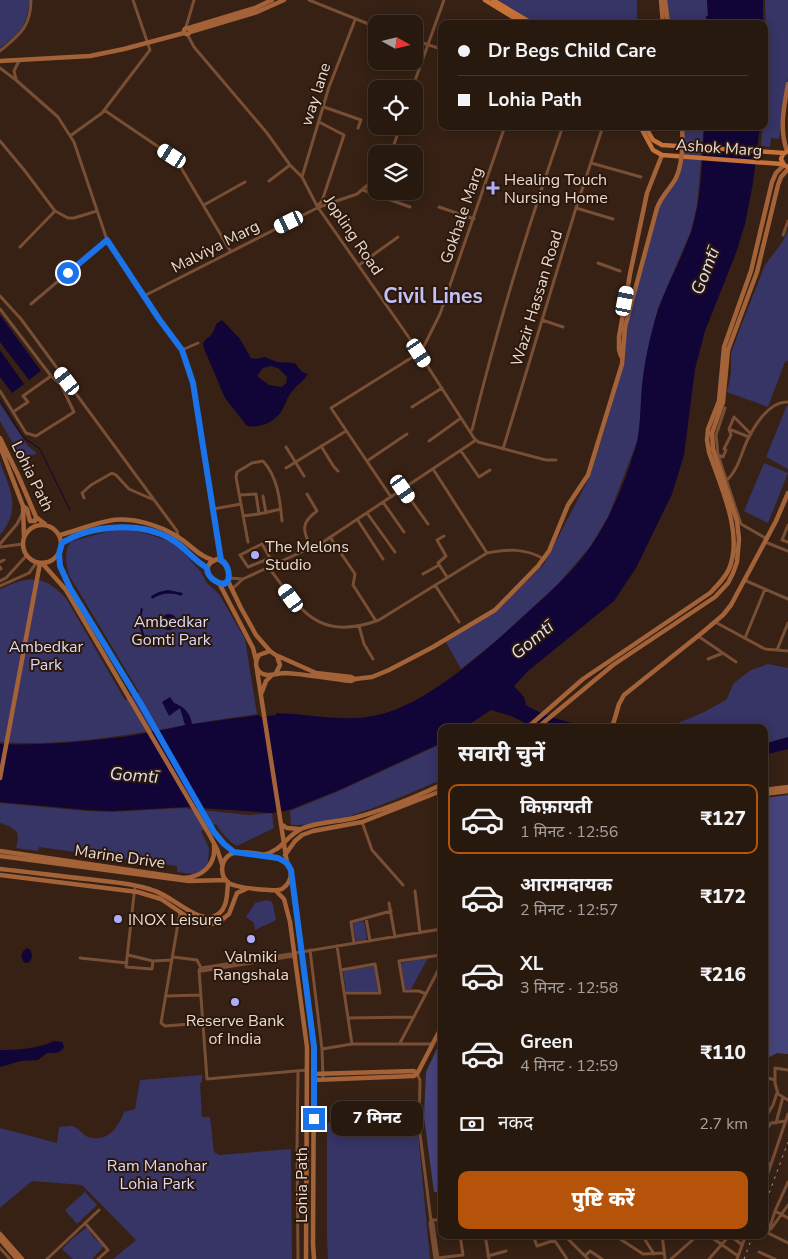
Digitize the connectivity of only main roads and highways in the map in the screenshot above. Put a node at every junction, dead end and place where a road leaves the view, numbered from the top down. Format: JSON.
{"nodes":[{"id":1,"x":485,"y":0,"type":"edge"},
{"id":2,"x":493,"y":0,"type":"edge"},
{"id":3,"x":518,"y":20,"type":"edge"},
{"id":4,"x":526,"y":20,"type":"edge"},
{"id":5,"x":642,"y":130,"type":"edge"},
{"id":6,"x":647,"y":130,"type":"edge"},
{"id":7,"x":653,"y":140,"type":"junction"},
{"id":8,"x":649,"y":145,"type":"junction"},
{"id":9,"x":786,"y":152,"type":"edge"},
{"id":10,"x":786,"y":166,"type":"edge"}],
"edges":[{"from":1,"to":3,"type":"main road"},
{"from":2,"to":4,"type":"main road"},
{"from":5,"to":8,"type":"main road","name":"Ashok Marg"},
{"from":6,"to":7,"type":"main road","name":"Ashok Marg"},
{"from":7,"to":8,"type":"main road"},
{"from":7,"to":9,"type":"main road","name":"Ashok Marg"},
{"from":8,"to":10,"type":"main road","name":"Ashok Marg"},
{"from":9,"to":10,"type":"main road"}]}
